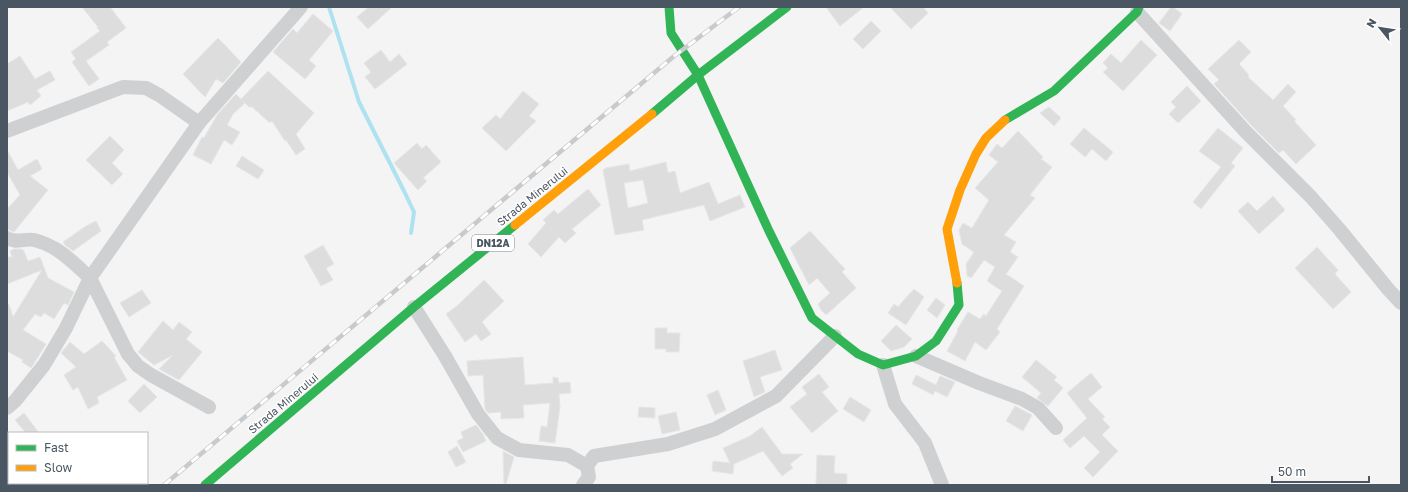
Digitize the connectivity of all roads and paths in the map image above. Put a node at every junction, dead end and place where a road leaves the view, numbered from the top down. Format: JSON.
{"nodes":[{"id":1,"x":301,"y":7,"type":"edge"},
{"id":2,"x":669,"y":7,"type":"edge"},
{"id":3,"x":787,"y":7,"type":"edge"},
{"id":4,"x":1138,"y":10,"type":"edge"},
{"id":5,"x":698,"y":75,"type":"junction"},
{"id":6,"x":199,"y":123,"type":"junction"},
{"id":7,"x":7,"y":131,"type":"edge"},
{"id":8,"x":7,"y":238,"type":"edge"},
{"id":9,"x":90,"y":278,"type":"junction"},
{"id":10,"x":1401,"y":303,"type":"edge"},
{"id":11,"x":414,"y":307,"type":"junction"},
{"id":12,"x":836,"y":336,"type":"junction"},
{"id":13,"x":916,"y":356,"type":"junction"},
{"id":14,"x":884,"y":365,"type":"junction"},
{"id":15,"x":209,"y":407,"type":"dead end"},
{"id":16,"x":7,"y":408,"type":"edge"},
{"id":17,"x":1056,"y":428,"type":"dead end"},
{"id":18,"x":587,"y":466,"type":"junction"},
{"id":19,"x":205,"y":485,"type":"edge"},
{"id":20,"x":583,"y":485,"type":"edge"},
{"id":21,"x":942,"y":485,"type":"edge"}],
"edges":[{"from":1,"to":6,"type":"street"},
{"from":2,"to":5,"type":"street"},
{"from":3,"to":5,"type":"street","name":"Strada Minerului","number":"DN12A"},
{"from":4,"to":10,"type":"street"},
{"from":4,"to":13,"type":"street"},
{"from":5,"to":11,"type":"street","name":"Strada Minerului","number":"DN12A"},
{"from":5,"to":12,"type":"street"},
{"from":6,"to":7,"type":"street"},
{"from":6,"to":9,"type":"street"},
{"from":8,"to":9,"type":"street"},
{"from":9,"to":15,"type":"street"},
{"from":9,"to":16,"type":"street"},
{"from":11,"to":18,"type":"street"},
{"from":11,"to":19,"type":"street","name":"Strada Minerului","number":"DN12A"},
{"from":12,"to":14,"type":"street"},
{"from":12,"to":18,"type":"street"},
{"from":13,"to":14,"type":"street"},
{"from":13,"to":17,"type":"street"},
{"from":14,"to":21,"type":"street"},
{"from":18,"to":20,"type":"street"}]}
